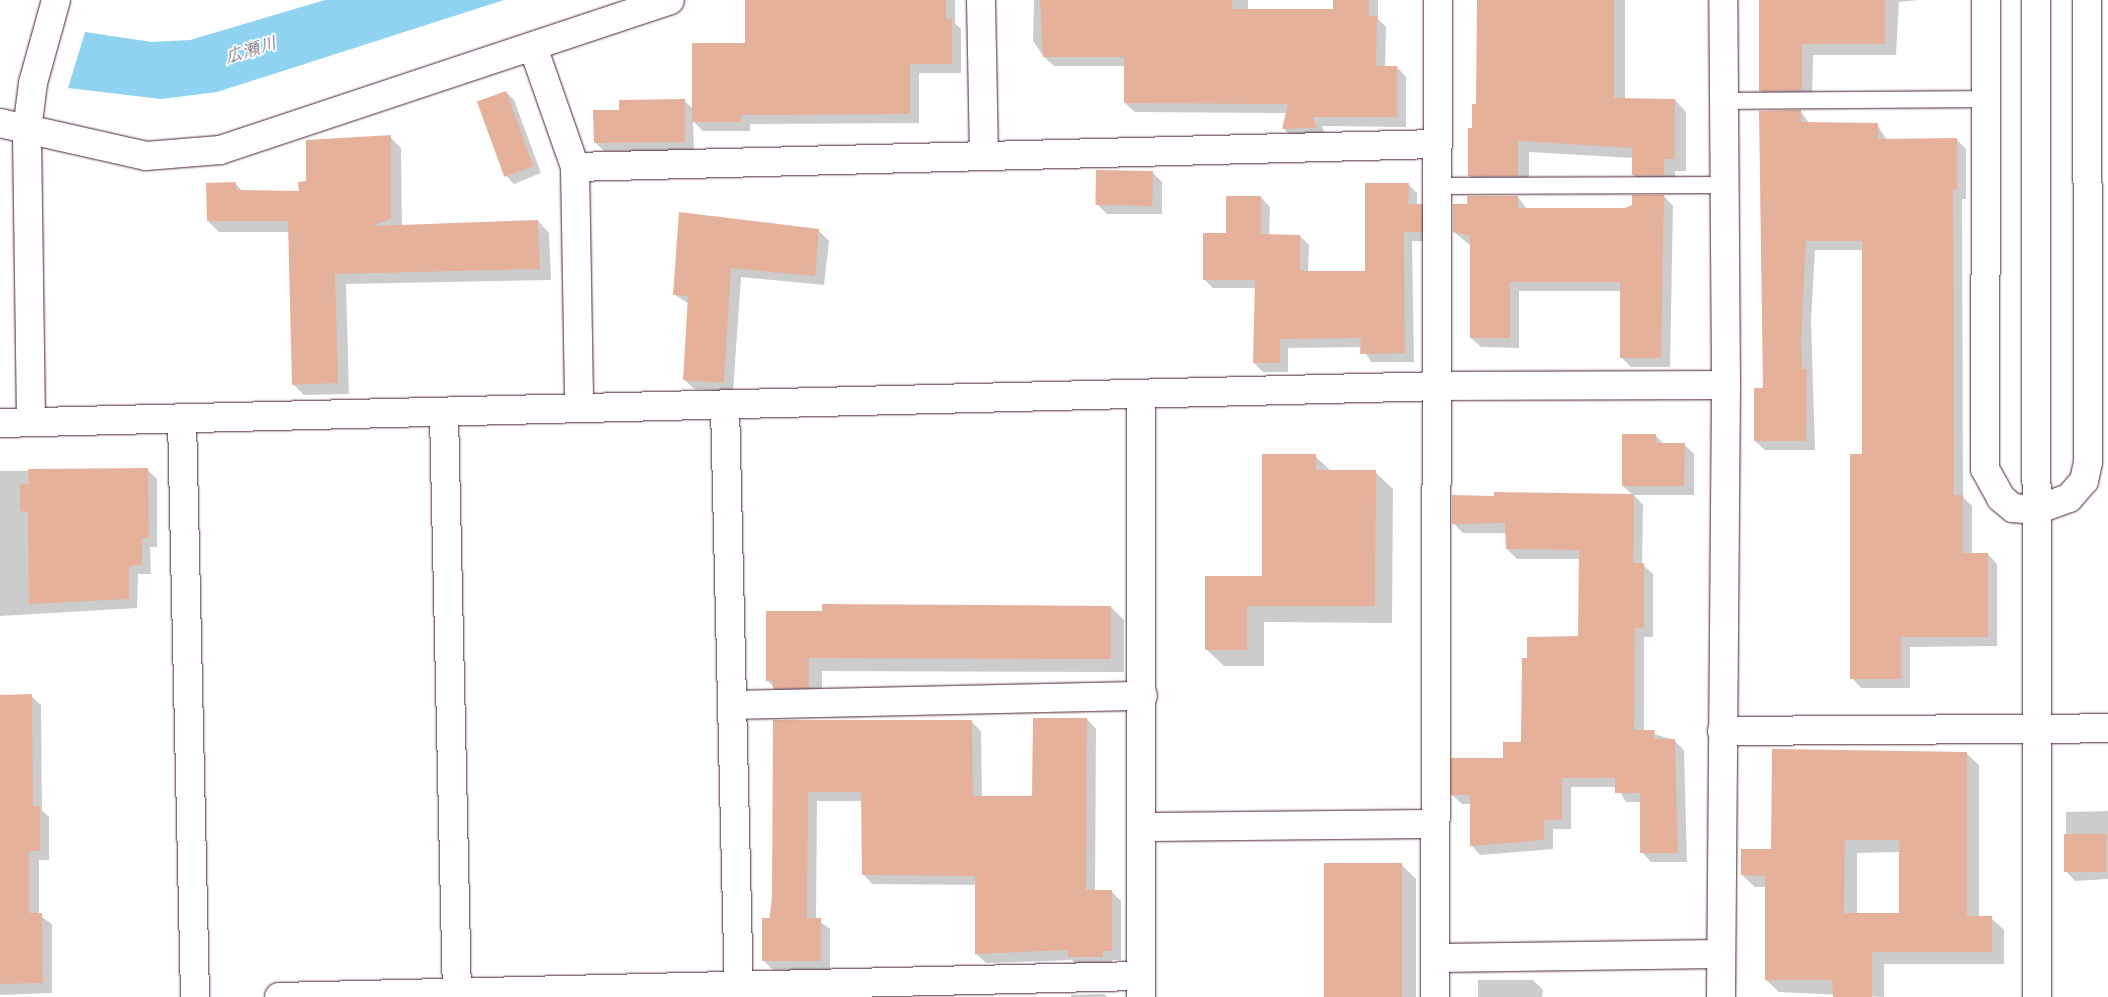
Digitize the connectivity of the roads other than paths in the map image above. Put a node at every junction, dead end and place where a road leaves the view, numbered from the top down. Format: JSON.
{"nodes":[{"id":1,"x":56,"y":0,"type":"edge"},
{"id":2,"x":670,"y":0,"type":"edge"},
{"id":3,"x":981,"y":0,"type":"edge"},
{"id":4,"x":1438,"y":0,"type":"edge"},
{"id":5,"x":1723,"y":0,"type":"edge"},
{"id":6,"x":1986,"y":0,"type":"edge"},
{"id":7,"x":2036,"y":0,"type":"edge"},
{"id":8,"x":2087,"y":0,"type":"edge"},
{"id":9,"x":533,"y":47,"type":"junction"},
{"id":10,"x":1987,"y":98,"type":"junction"},
{"id":11,"x":1723,"y":101,"type":"junction"},
{"id":12,"x":0,"y":123,"type":"edge"},
{"id":13,"x":27,"y":130,"type":"junction"},
{"id":14,"x":1436,"y":144,"type":"junction"},
{"id":15,"x":984,"y":155,"type":"junction"},
{"id":16,"x":575,"y":167,"type":"junction"},
{"id":17,"x":1722,"y":185,"type":"junction"},
{"id":18,"x":1436,"y":186,"type":"junction"},
{"id":19,"x":1726,"y":385,"type":"junction"},
{"id":20,"x":1438,"y":386,"type":"junction"},
{"id":21,"x":1141,"y":397,"type":"junction"},
{"id":22,"x":725,"y":406,"type":"junction"},
{"id":23,"x":579,"y":407,"type":"junction"},
{"id":24,"x":444,"y":414,"type":"junction"},
{"id":25,"x":182,"y":419,"type":"junction"},
{"id":26,"x":31,"y":422,"type":"junction"},
{"id":27,"x":0,"y":423,"type":"edge"},
{"id":28,"x":2036,"y":510,"type":"junction"},
{"id":29,"x":1143,"y":696,"type":"junction"},
{"id":30,"x":735,"y":705,"type":"junction"},
{"id":31,"x":2037,"y":728,"type":"junction"},
{"id":32,"x":2108,"y":728,"type":"edge"},
{"id":33,"x":1722,"y":731,"type":"junction"},
{"id":34,"x":1435,"y":824,"type":"junction"},
{"id":35,"x":1142,"y":827,"type":"junction"},
{"id":36,"x":1721,"y":954,"type":"junction"},
{"id":37,"x":1436,"y":958,"type":"junction"},
{"id":38,"x":1141,"y":986,"type":"edge"},
{"id":39,"x":739,"y":992,"type":"edge"},
{"id":40,"x":457,"y":995,"type":"edge"},
{"id":41,"x":195,"y":997,"type":"edge"},
{"id":42,"x":278,"y":997,"type":"edge"},
{"id":43,"x":1435,"y":997,"type":"edge"},
{"id":44,"x":1721,"y":997,"type":"edge"},
{"id":45,"x":2037,"y":997,"type":"edge"}],
"edges":[{"from":1,"to":13,"type":"street"},
{"from":2,"to":9,"type":"street"},
{"from":3,"to":15,"type":"street"},
{"from":4,"to":14,"type":"street"},
{"from":5,"to":11,"type":"street"},
{"from":6,"to":10,"type":"street"},
{"from":7,"to":28,"type":"street"},
{"from":8,"to":28,"type":"street"},
{"from":9,"to":13,"type":"street"},
{"from":9,"to":16,"type":"street"},
{"from":10,"to":11,"type":"lane"},
{"from":10,"to":28,"type":"street"},
{"from":11,"to":17,"type":"street"},
{"from":12,"to":13,"type":"street"},
{"from":13,"to":26,"type":"street"},
{"from":14,"to":15,"type":"street"},
{"from":14,"to":18,"type":"street"},
{"from":15,"to":16,"type":"street"},
{"from":16,"to":23,"type":"street"},
{"from":17,"to":18,"type":"lane"},
{"from":17,"to":19,"type":"street"},
{"from":18,"to":20,"type":"street"},
{"from":19,"to":20,"type":"street"},
{"from":19,"to":33,"type":"street"},
{"from":20,"to":21,"type":"street"},
{"from":20,"to":34,"type":"street"},
{"from":21,"to":22,"type":"street"},
{"from":21,"to":29,"type":"street"},
{"from":22,"to":23,"type":"street"},
{"from":22,"to":30,"type":"street"},
{"from":23,"to":24,"type":"street"},
{"from":24,"to":25,"type":"street"},
{"from":24,"to":40,"type":"street"},
{"from":25,"to":26,"type":"street"},
{"from":25,"to":41,"type":"street"},
{"from":26,"to":27,"type":"street"},
{"from":28,"to":31,"type":"street"},
{"from":29,"to":30,"type":"street"},
{"from":29,"to":35,"type":"street"},
{"from":30,"to":39,"type":"street"},
{"from":31,"to":32,"type":"street"},
{"from":31,"to":33,"type":"street"},
{"from":31,"to":45,"type":"street"},
{"from":33,"to":36,"type":"street"},
{"from":34,"to":35,"type":"street"},
{"from":34,"to":37,"type":"street"},
{"from":35,"to":38,"type":"street"},
{"from":36,"to":37,"type":"street"},
{"from":36,"to":44,"type":"street"},
{"from":37,"to":43,"type":"street"},
{"from":38,"to":39,"type":"street"},
{"from":39,"to":40,"type":"street"},
{"from":40,"to":42,"type":"street"}]}
